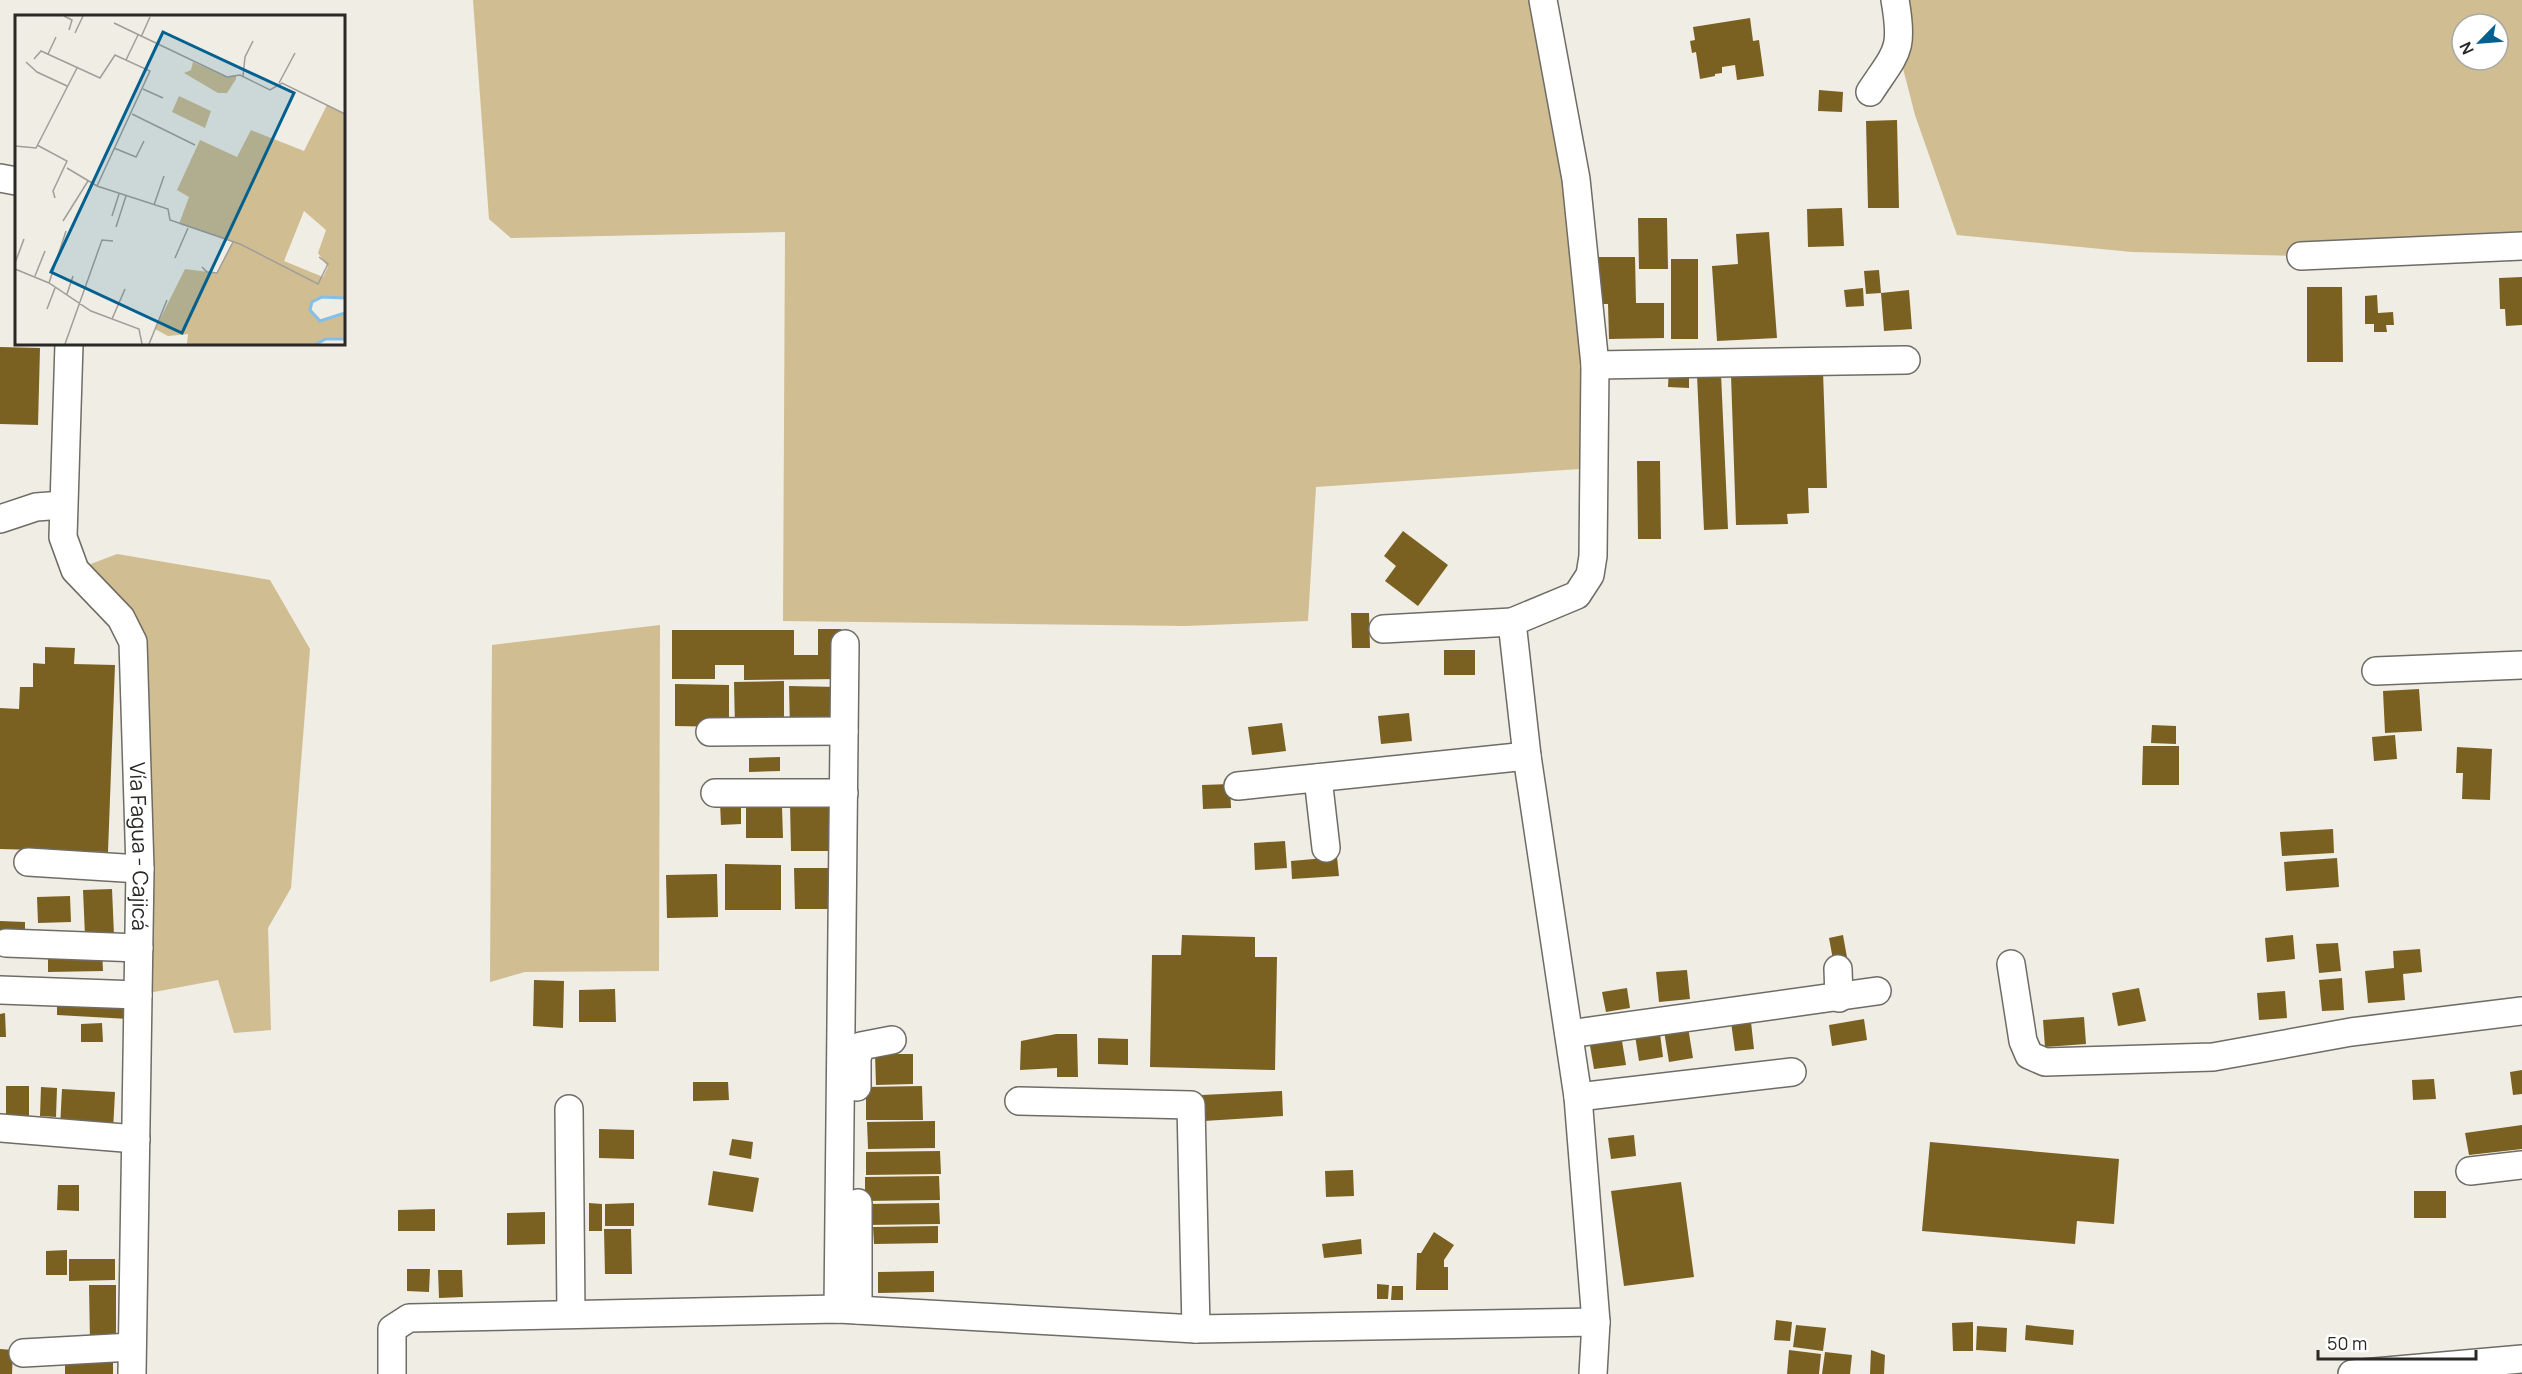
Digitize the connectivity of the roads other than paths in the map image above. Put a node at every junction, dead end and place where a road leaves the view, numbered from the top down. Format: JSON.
{"nodes":[{"id":1,"x":1543,"y":0,"type":"edge"},
{"id":2,"x":1895,"y":0,"type":"edge"},
{"id":3,"x":1870,"y":93,"type":"dead end"},
{"id":4,"x":0,"y":178,"type":"edge"},
{"id":5,"x":15,"y":181,"type":"edge"},
{"id":6,"x":2522,"y":246,"type":"edge"},
{"id":7,"x":2301,"y":256,"type":"dead end"},
{"id":8,"x":69,"y":345,"type":"edge"},
{"id":9,"x":1906,"y":360,"type":"dead end"},
{"id":10,"x":1595,"y":365,"type":"junction"},
{"id":11,"x":63,"y":505,"type":"junction"},
{"id":12,"x":0,"y":519,"type":"edge"},
{"id":13,"x":1512,"y":622,"type":"junction"},
{"id":14,"x":1383,"y":629,"type":"dead end"},
{"id":15,"x":845,"y":644,"type":"dead end"},
{"id":16,"x":2522,"y":665,"type":"edge"},
{"id":17,"x":2376,"y":671,"type":"dead end"},
{"id":18,"x":844,"y":731,"type":"junction"},
{"id":19,"x":710,"y":732,"type":"dead end"},
{"id":20,"x":1527,"y":756,"type":"junction"},
{"id":21,"x":1318,"y":778,"type":"junction"},
{"id":22,"x":1238,"y":786,"type":"dead end"},
{"id":23,"x":715,"y":793,"type":"dead end"},
{"id":24,"x":844,"y":793,"type":"junction"},
{"id":25,"x":1326,"y":848,"type":"dead end"},
{"id":26,"x":28,"y":862,"type":"dead end"},
{"id":27,"x":140,"y":869,"type":"junction"},
{"id":28,"x":6,"y":943,"type":"dead end"},
{"id":29,"x":139,"y":948,"type":"junction"},
{"id":30,"x":2012,"y":964,"type":"dead end"},
{"id":31,"x":1838,"y":969,"type":"dead end"},
{"id":32,"x":0,"y":990,"type":"edge"},
{"id":33,"x":1878,"y":991,"type":"dead end"},
{"id":34,"x":138,"y":995,"type":"junction"},
{"id":35,"x":1839,"y":998,"type":"junction"},
{"id":36,"x":2522,"y":1011,"type":"edge"},
{"id":37,"x":1569,"y":1034,"type":"junction"},
{"id":38,"x":892,"y":1040,"type":"dead end"},
{"id":39,"x":1792,"y":1072,"type":"dead end"},
{"id":40,"x":1578,"y":1097,"type":"junction"},
{"id":41,"x":1018,"y":1101,"type":"dead end"},
{"id":42,"x":569,"y":1109,"type":"dead end"},
{"id":43,"x":0,"y":1128,"type":"edge"},
{"id":44,"x":136,"y":1139,"type":"junction"},
{"id":45,"x":2522,"y":1165,"type":"edge"},
{"id":46,"x":2470,"y":1172,"type":"dead end"},
{"id":47,"x":848,"y":1309,"type":"junction"},
{"id":48,"x":571,"y":1314,"type":"junction"},
{"id":49,"x":1596,"y":1322,"type":"junction"},
{"id":50,"x":1196,"y":1329,"type":"junction"},
{"id":51,"x":132,"y":1347,"type":"junction"},
{"id":52,"x":23,"y":1353,"type":"dead end"},
{"id":53,"x":2522,"y":1359,"type":"edge"},
{"id":54,"x":132,"y":1374,"type":"edge"},
{"id":55,"x":392,"y":1374,"type":"edge"},
{"id":56,"x":1593,"y":1374,"type":"edge"},
{"id":57,"x":2352,"y":1374,"type":"edge"}],
"edges":[{"from":1,"to":10,"type":"street"},
{"from":2,"to":3,"type":"street"},
{"from":4,"to":5,"type":"street"},
{"from":6,"to":7,"type":"street"},
{"from":8,"to":11,"type":"street","name":"Vía Fagua - Cajicá"},
{"from":9,"to":10,"type":"street"},
{"from":10,"to":13,"type":"street"},
{"from":11,"to":12,"type":"street"},
{"from":11,"to":27,"type":"street","name":"Vía Fagua - Cajicá"},
{"from":13,"to":14,"type":"street"},
{"from":13,"to":20,"type":"street"},
{"from":15,"to":18,"type":"street"},
{"from":16,"to":17,"type":"street"},
{"from":18,"to":19,"type":"street"},
{"from":18,"to":24,"type":"street"},
{"from":20,"to":21,"type":"street"},
{"from":20,"to":37,"type":"street"},
{"from":21,"to":22,"type":"street"},
{"from":21,"to":25,"type":"street"},
{"from":23,"to":24,"type":"street"},
{"from":24,"to":47,"type":"street"},
{"from":26,"to":27,"type":"street"},
{"from":27,"to":29,"type":"street","name":"Vía Fagua - Cajicá"},
{"from":28,"to":29,"type":"street"},
{"from":29,"to":34,"type":"street","name":"Vía Fagua - Cajicá"},
{"from":30,"to":36,"type":"street"},
{"from":31,"to":35,"type":"street"},
{"from":32,"to":34,"type":"street"},
{"from":33,"to":35,"type":"street"},
{"from":34,"to":44,"type":"street","name":"Vía Fagua - Cajicá"},
{"from":35,"to":37,"type":"street"},
{"from":37,"to":40,"type":"street"},
{"from":38,"to":47,"type":"street"},
{"from":39,"to":40,"type":"street"},
{"from":40,"to":49,"type":"street"},
{"from":41,"to":50,"type":"street"},
{"from":42,"to":48,"type":"street"},
{"from":43,"to":44,"type":"street"},
{"from":44,"to":51,"type":"street","name":"Vía Fagua - Cajicá"},
{"from":45,"to":46,"type":"street"},
{"from":47,"to":48,"type":"street"},
{"from":47,"to":50,"type":"street"},
{"from":48,"to":55,"type":"street"},
{"from":49,"to":50,"type":"street"},
{"from":49,"to":56,"type":"street"},
{"from":51,"to":52,"type":"street"},
{"from":51,"to":54,"type":"street","name":"Vía Fagua - Cajicá"},
{"from":53,"to":57,"type":"street"}]}
